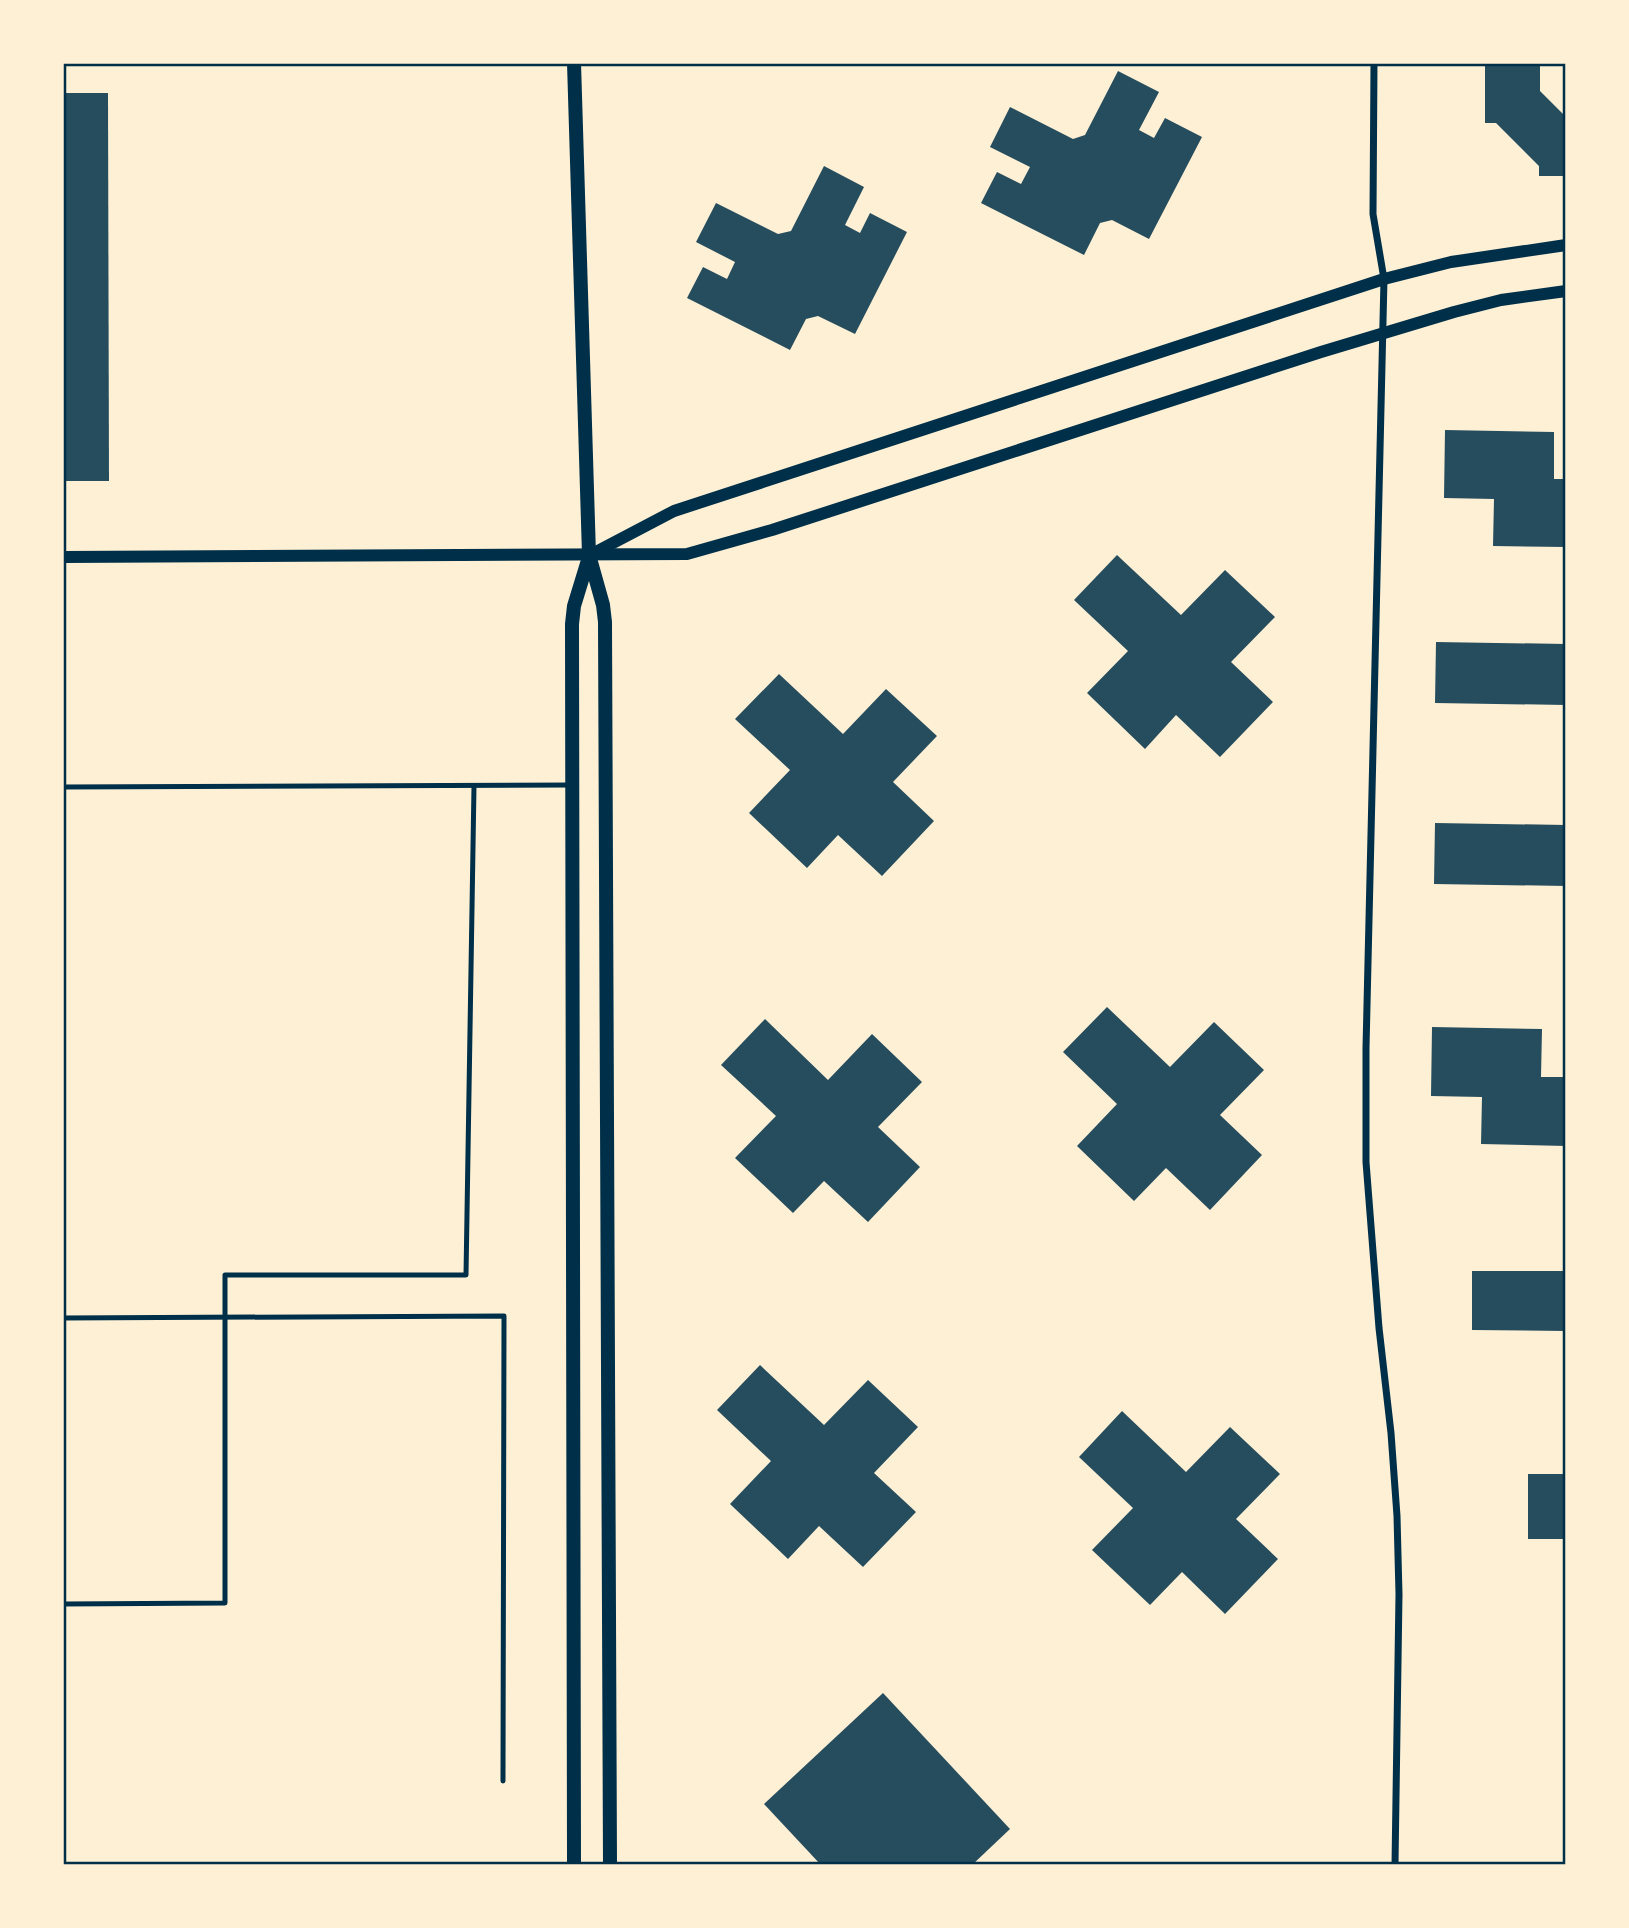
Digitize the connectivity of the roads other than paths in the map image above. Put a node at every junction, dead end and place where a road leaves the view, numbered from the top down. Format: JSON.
{"nodes":[{"id":1,"x":574,"y":63,"type":"edge"},
{"id":2,"x":1374,"y":63,"type":"edge"},
{"id":3,"x":1566,"y":245,"type":"edge"},
{"id":4,"x":1384,"y":279,"type":"junction"},
{"id":5,"x":1566,"y":290,"type":"edge"},
{"id":6,"x":1383,"y":333,"type":"junction"},
{"id":7,"x":589,"y":555,"type":"junction"},
{"id":8,"x":63,"y":557,"type":"edge"},
{"id":9,"x":572,"y":785,"type":"junction"},
{"id":10,"x":474,"y":786,"type":"junction"},
{"id":11,"x":63,"y":787,"type":"edge"},
{"id":12,"x":225,"y":1317,"type":"junction"},
{"id":13,"x":63,"y":1318,"type":"edge"},
{"id":14,"x":63,"y":1604,"type":"edge"},
{"id":15,"x":503,"y":1781,"type":"dead end"},
{"id":16,"x":574,"y":1865,"type":"edge"},
{"id":17,"x":610,"y":1865,"type":"edge"},
{"id":18,"x":1395,"y":1865,"type":"edge"}],
"edges":[{"from":1,"to":7,"type":"main road"},
{"from":2,"to":4,"type":"street"},
{"from":3,"to":4,"type":"street"},
{"from":4,"to":6,"type":"street"},
{"from":4,"to":7,"type":"street"},
{"from":5,"to":6,"type":"street"},
{"from":6,"to":7,"type":"street"},
{"from":6,"to":18,"type":"street"},
{"from":7,"to":8,"type":"street"},
{"from":7,"to":9,"type":"main road"},
{"from":7,"to":17,"type":"main road"},
{"from":9,"to":10,"type":"lane"},
{"from":9,"to":16,"type":"main road"},
{"from":10,"to":11,"type":"lane"},
{"from":10,"to":12,"type":"lane"},
{"from":12,"to":13,"type":"lane"},
{"from":12,"to":14,"type":"lane"},
{"from":12,"to":15,"type":"lane"}]}
